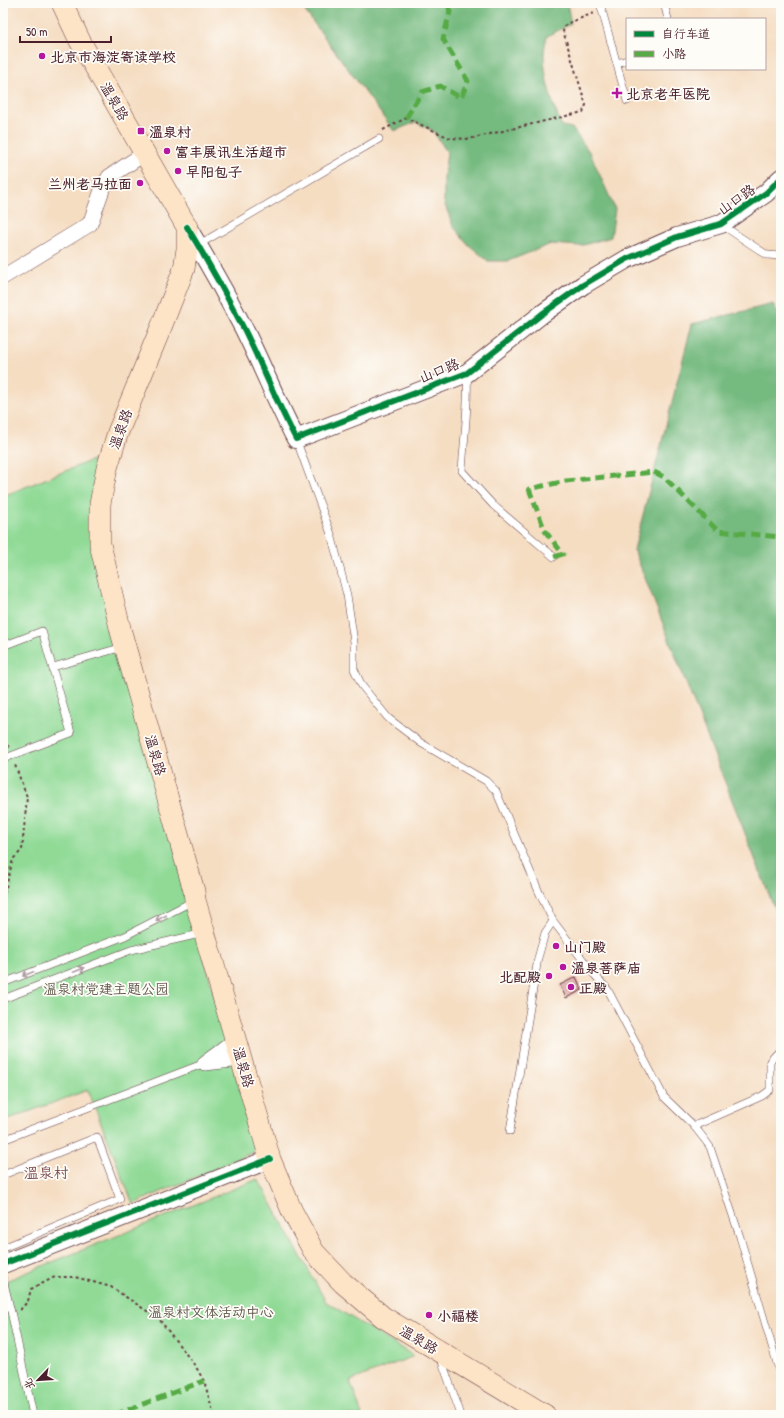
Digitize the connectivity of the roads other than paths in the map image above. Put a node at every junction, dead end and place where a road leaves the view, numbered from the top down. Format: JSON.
{"nodes":[{"id":1,"x":62,"y":3,"type":"edge"},
{"id":2,"x":664,"y":3,"type":"edge"},
{"id":3,"x":601,"y":7,"type":"edge"},
{"id":4,"x":668,"y":18,"type":"edge"},
{"id":5,"x":626,"y":60,"type":"edge"},
{"id":6,"x":617,"y":63,"type":"junction"},
{"id":7,"x":627,"y":101,"type":"dead end"},
{"id":8,"x":379,"y":139,"type":"road end"},
{"id":9,"x":145,"y":153,"type":"junction"},
{"id":10,"x":781,"y":178,"type":"edge"},
{"id":11,"x":721,"y":224,"type":"junction"},
{"id":12,"x":187,"y":227,"type":"junction"},
{"id":13,"x":198,"y":245,"type":"junction"},
{"id":14,"x":781,"y":256,"type":"edge"},
{"id":15,"x":3,"y":277,"type":"edge"},
{"id":16,"x":467,"y":373,"type":"junction"},
{"id":17,"x":296,"y":439,"type":"junction"},
{"id":18,"x":554,"y":557,"type":"dead end"},
{"id":19,"x":3,"y":646,"type":"edge"},
{"id":20,"x":125,"y":646,"type":"junction"},
{"id":21,"x":53,"y":667,"type":"junction"},
{"id":22,"x":3,"y":759,"type":"edge"},
{"id":23,"x":195,"y":900,"type":"junction"},
{"id":24,"x":553,"y":921,"type":"junction"},
{"id":25,"x":205,"y":933,"type":"junction"},
{"id":26,"x":3,"y":983,"type":"edge"},
{"id":27,"x":4,"y":997,"type":"edge"},
{"id":28,"x":239,"y":1050,"type":"junction"},
{"id":29,"x":781,"y":1050,"type":"edge"},
{"id":30,"x":205,"y":1063,"type":"joint"},
{"id":31,"x":694,"y":1126,"type":"junction"},
{"id":32,"x":510,"y":1131,"type":"dead end"},
{"id":33,"x":3,"y":1140,"type":"edge"},
{"id":34,"x":270,"y":1159,"type":"junction"},
{"id":35,"x":3,"y":1175,"type":"edge"},
{"id":36,"x":4,"y":1255,"type":"edge"},
{"id":37,"x":3,"y":1279,"type":"edge"},
{"id":38,"x":439,"y":1351,"type":"junction"},
{"id":39,"x":781,"y":1377,"type":"edge"},
{"id":40,"x":33,"y":1415,"type":"edge"},
{"id":41,"x":461,"y":1415,"type":"edge"},
{"id":42,"x":545,"y":1415,"type":"edge"}],
"edges":[{"from":1,"to":9,"type":"main road","name":"温泉路"},
{"from":2,"to":4,"type":"lane"},
{"from":3,"to":6,"type":"lane"},
{"from":5,"to":6,"type":"lane"},
{"from":6,"to":7,"type":"lane"},
{"from":8,"to":13,"type":"lane"},
{"from":9,"to":12,"type":"main road","name":"温泉路"},
{"from":9,"to":15,"type":"street"},
{"from":10,"to":11,"type":"street","name":"山口路"},
{"from":11,"to":14,"type":"lane"},
{"from":11,"to":16,"type":"street","name":"山口路"},
{"from":12,"to":13,"type":"street"},
{"from":12,"to":20,"type":"main road","name":"温泉路"},
{"from":13,"to":17,"type":"street"},
{"from":16,"to":17,"type":"street","name":"山口路"},
{"from":16,"to":18,"type":"lane"},
{"from":17,"to":24,"type":"lane"},
{"from":19,"to":21,"type":"lane"},
{"from":20,"to":21,"type":"lane"},
{"from":20,"to":23,"type":"main road","name":"温泉路"},
{"from":21,"to":22,"type":"lane"},
{"from":23,"to":25,"type":"main road","name":"温泉路"},
{"from":23,"to":26,"type":"lane","one_way":true},
{"from":24,"to":31,"type":"lane"},
{"from":24,"to":32,"type":"lane"},
{"from":27,"to":25,"type":"lane","one_way":true},
{"from":25,"to":28,"type":"main road","name":"温泉路"},
{"from":28,"to":30,"type":"street"},
{"from":28,"to":34,"type":"main road","name":"温泉路"},
{"from":29,"to":31,"type":"lane"},
{"from":30,"to":33,"type":"lane"},
{"from":31,"to":39,"type":"lane"},
{"from":34,"to":36,"type":"street"},
{"from":34,"to":38,"type":"main road","name":"温泉路"},
{"from":35,"to":36,"type":"lane"},
{"from":37,"to":40,"type":"lane"},
{"from":38,"to":41,"type":"lane"},
{"from":38,"to":42,"type":"main road","name":"温泉路"}]}
